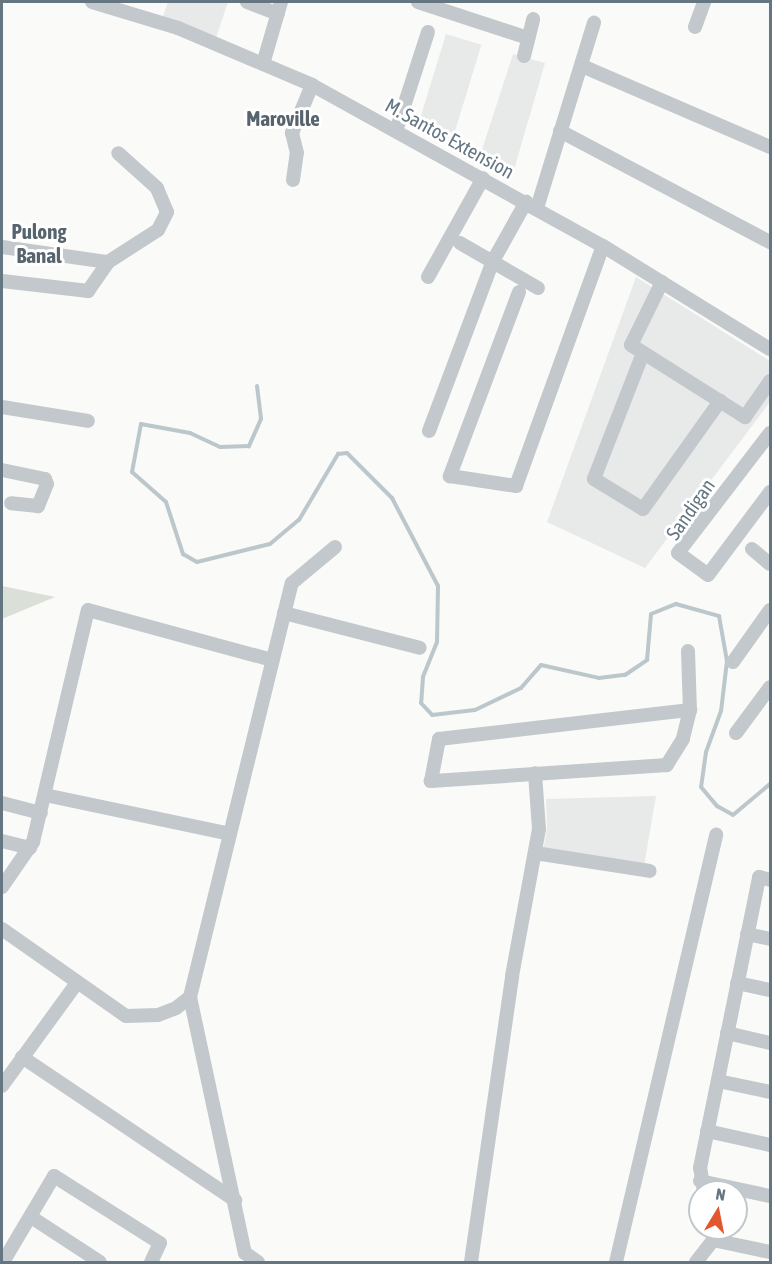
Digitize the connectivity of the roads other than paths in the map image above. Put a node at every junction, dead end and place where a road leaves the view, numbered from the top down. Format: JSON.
{"nodes":[{"id":1,"x":92,"y":2,"type":"edge"},
{"id":2,"x":247,"y":2,"type":"edge"},
{"id":3,"x":418,"y":2,"type":"edge"},
{"id":4,"x":704,"y":2,"type":"edge"},
{"id":5,"x":280,"y":8,"type":"edge"},
{"id":6,"x":533,"y":19,"type":"dead end"},
{"id":7,"x":594,"y":23,"type":"dead end"},
{"id":8,"x":695,"y":27,"type":"dead end"},
{"id":9,"x":428,"y":32,"type":"dead end"},
{"id":10,"x":528,"y":39,"type":"junction"},
{"id":11,"x":524,"y":56,"type":"dead end"},
{"id":12,"x":263,"y":64,"type":"junction"},
{"id":13,"x":582,"y":66,"type":"junction"},
{"id":14,"x":312,"y":85,"type":"junction"},
{"id":15,"x":396,"y":131,"type":"junction"},
{"id":16,"x":561,"y":131,"type":"junction"},
{"id":17,"x":771,"y":147,"type":"edge"},
{"id":18,"x":118,"y":153,"type":"dead end"},
{"id":19,"x":483,"y":178,"type":"junction"},
{"id":20,"x":293,"y":180,"type":"dead end"},
{"id":21,"x":531,"y":205,"type":"junction"},
{"id":22,"x":771,"y":242,"type":"edge"},
{"id":23,"x":460,"y":243,"type":"dead end"},
{"id":24,"x":603,"y":246,"type":"junction"},
{"id":25,"x":2,"y":247,"type":"edge"},
{"id":26,"x":493,"y":261,"type":"junction"},
{"id":27,"x":108,"y":262,"type":"junction"},
{"id":28,"x":428,"y":277,"type":"dead end"},
{"id":29,"x":2,"y":281,"type":"edge"},
{"id":30,"x":662,"y":282,"type":"junction"},
{"id":31,"x":538,"y":288,"type":"dead end"},
{"id":32,"x":519,"y":292,"type":"dead end"},
{"id":33,"x":771,"y":349,"type":"edge"},
{"id":34,"x":643,"y":353,"type":"junction"},
{"id":35,"x":771,"y":381,"type":"edge"},
{"id":36,"x":720,"y":401,"type":"junction"},
{"id":37,"x":2,"y":407,"type":"edge"},
{"id":38,"x":88,"y":421,"type":"dead end"},
{"id":39,"x":429,"y":431,"type":"dead end"},
{"id":40,"x":771,"y":433,"type":"edge"},
{"id":41,"x":2,"y":470,"type":"edge"},
{"id":42,"x":771,"y":492,"type":"edge"},
{"id":43,"x":11,"y":503,"type":"dead end"},
{"id":44,"x":335,"y":547,"type":"dead end"},
{"id":45,"x":752,"y":549,"type":"dead end"},
{"id":46,"x":771,"y":564,"type":"edge"},
{"id":47,"x":771,"y":610,"type":"edge"},
{"id":48,"x":284,"y":614,"type":"junction"},
{"id":49,"x":420,"y":648,"type":"dead end"},
{"id":50,"x":688,"y":651,"type":"dead end"},
{"id":51,"x":272,"y":660,"type":"junction"},
{"id":52,"x":733,"y":662,"type":"dead end"},
{"id":53,"x":771,"y":687,"type":"edge"},
{"id":54,"x":766,"y":703,"type":"edge"},
{"id":55,"x":690,"y":710,"type":"junction"},
{"id":56,"x":736,"y":733,"type":"dead end"},
{"id":57,"x":535,"y":773,"type":"junction"},
{"id":58,"x":45,"y":795,"type":"junction"},
{"id":59,"x":2,"y":803,"type":"edge"},
{"id":60,"x":41,"y":813,"type":"junction"},
{"id":61,"x":230,"y":834,"type":"junction"},
{"id":62,"x":716,"y":835,"type":"dead end"},
{"id":63,"x":2,"y":841,"type":"edge"},
{"id":64,"x":30,"y":848,"type":"junction"},
{"id":65,"x":535,"y":853,"type":"junction"},
{"id":66,"x":650,"y":871,"type":"dead end"},
{"id":67,"x":765,"y":879,"type":"edge"},
{"id":68,"x":2,"y":887,"type":"edge"},
{"id":69,"x":2,"y":928,"type":"edge"},
{"id":70,"x":747,"y":934,"type":"junction"},
{"id":71,"x":771,"y":939,"type":"edge"},
{"id":72,"x":737,"y":983,"type":"junction"},
{"id":73,"x":76,"y":984,"type":"junction"},
{"id":74,"x":771,"y":990,"type":"edge"},
{"id":75,"x":190,"y":996,"type":"junction"},
{"id":76,"x":727,"y":1033,"type":"junction"},
{"id":77,"x":771,"y":1043,"type":"edge"},
{"id":78,"x":22,"y":1057,"type":"junction"},
{"id":79,"x":717,"y":1081,"type":"junction"},
{"id":80,"x":2,"y":1086,"type":"edge"},
{"id":81,"x":771,"y":1092,"type":"edge"},
{"id":82,"x":707,"y":1131,"type":"junction"},
{"id":83,"x":771,"y":1145,"type":"edge"},
{"id":84,"x":703,"y":1180,"type":"edge"},
{"id":85,"x":748,"y":1193,"type":"edge"},
{"id":86,"x":771,"y":1196,"type":"edge"},
{"id":87,"x":235,"y":1200,"type":"junction"},
{"id":88,"x":31,"y":1217,"type":"junction"},
{"id":89,"x":709,"y":1240,"type":"edge"},
{"id":90,"x":732,"y":1240,"type":"edge"},
{"id":91,"x":771,"y":1252,"type":"edge"},
{"id":92,"x":11,"y":1260,"type":"edge"},
{"id":93,"x":100,"y":1263,"type":"edge"},
{"id":94,"x":152,"y":1263,"type":"edge"},
{"id":95,"x":258,"y":1263,"type":"edge"},
{"id":96,"x":471,"y":1263,"type":"edge"},
{"id":97,"x":616,"y":1263,"type":"edge"},
{"id":98,"x":696,"y":1263,"type":"edge"}],
"edges":[{"from":1,"to":12,"type":"street","name":"M. Santos Extension"},
{"from":2,"to":5,"type":"street"},
{"from":3,"to":10,"type":"street"},
{"from":4,"to":8,"type":"street"},
{"from":5,"to":12,"type":"street"},
{"from":6,"to":10,"type":"street"},
{"from":7,"to":13,"type":"street"},
{"from":9,"to":15,"type":"street"},
{"from":10,"to":11,"type":"street"},
{"from":12,"to":14,"type":"street","name":"M. Santos Extension"},
{"from":13,"to":16,"type":"street"},
{"from":13,"to":17,"type":"street"},
{"from":14,"to":15,"type":"street","name":"M. Santos Extension"},
{"from":14,"to":20,"type":"street"},
{"from":15,"to":19,"type":"street","name":"M. Santos Extension"},
{"from":16,"to":21,"type":"street"},
{"from":16,"to":22,"type":"street"},
{"from":18,"to":27,"type":"street"},
{"from":19,"to":21,"type":"street","name":"M. Santos Extension"},
{"from":19,"to":28,"type":"street"},
{"from":21,"to":24,"type":"street","name":"M. Santos Extension"},
{"from":21,"to":26,"type":"street"},
{"from":23,"to":26,"type":"street"},
{"from":24,"to":30,"type":"street","name":"M. Santos Extension"},
{"from":24,"to":32,"type":"street"},
{"from":25,"to":27,"type":"street"},
{"from":26,"to":31,"type":"street"},
{"from":26,"to":39,"type":"street"},
{"from":27,"to":29,"type":"street"},
{"from":30,"to":33,"type":"street","name":"M. Santos Extension"},
{"from":30,"to":34,"type":"street"},
{"from":34,"to":36,"type":"street"},
{"from":34,"to":36,"type":"street"},
{"from":35,"to":36,"type":"street"},
{"from":37,"to":38,"type":"street"},
{"from":40,"to":42,"type":"street","name":"Sandigan"},
{"from":41,"to":43,"type":"street"},
{"from":44,"to":48,"type":"street"},
{"from":45,"to":46,"type":"street"},
{"from":47,"to":52,"type":"street"},
{"from":48,"to":49,"type":"street"},
{"from":48,"to":51,"type":"street"},
{"from":50,"to":55,"type":"street"},
{"from":51,"to":58,"type":"street"},
{"from":51,"to":61,"type":"street"},
{"from":53,"to":54,"type":"street"},
{"from":54,"to":56,"type":"street"},
{"from":55,"to":57,"type":"street"},
{"from":55,"to":57,"type":"street"},
{"from":57,"to":65,"type":"street"},
{"from":58,"to":60,"type":"street"},
{"from":58,"to":61,"type":"street"},
{"from":59,"to":60,"type":"street"},
{"from":60,"to":64,"type":"street"},
{"from":61,"to":75,"type":"street"},
{"from":62,"to":97,"type":"street"},
{"from":63,"to":64,"type":"street"},
{"from":64,"to":68,"type":"street"},
{"from":65,"to":66,"type":"street"},
{"from":65,"to":96,"type":"street"},
{"from":67,"to":70,"type":"street"},
{"from":69,"to":73,"type":"street"},
{"from":70,"to":71,"type":"street"},
{"from":70,"to":72,"type":"street"},
{"from":72,"to":74,"type":"street"},
{"from":72,"to":76,"type":"street"},
{"from":73,"to":75,"type":"street"},
{"from":73,"to":78,"type":"street"},
{"from":75,"to":87,"type":"street"},
{"from":76,"to":77,"type":"street"},
{"from":76,"to":79,"type":"street"},
{"from":78,"to":80,"type":"street"},
{"from":78,"to":87,"type":"street"},
{"from":79,"to":81,"type":"street"},
{"from":79,"to":82,"type":"street"},
{"from":82,"to":83,"type":"street"},
{"from":82,"to":84,"type":"street"},
{"from":85,"to":86,"type":"street"},
{"from":87,"to":95,"type":"street"},
{"from":88,"to":92,"type":"street"},
{"from":88,"to":93,"type":"street"},
{"from":88,"to":94,"type":"street"},
{"from":89,"to":98,"type":"street"},
{"from":90,"to":91,"type":"street"}]}
